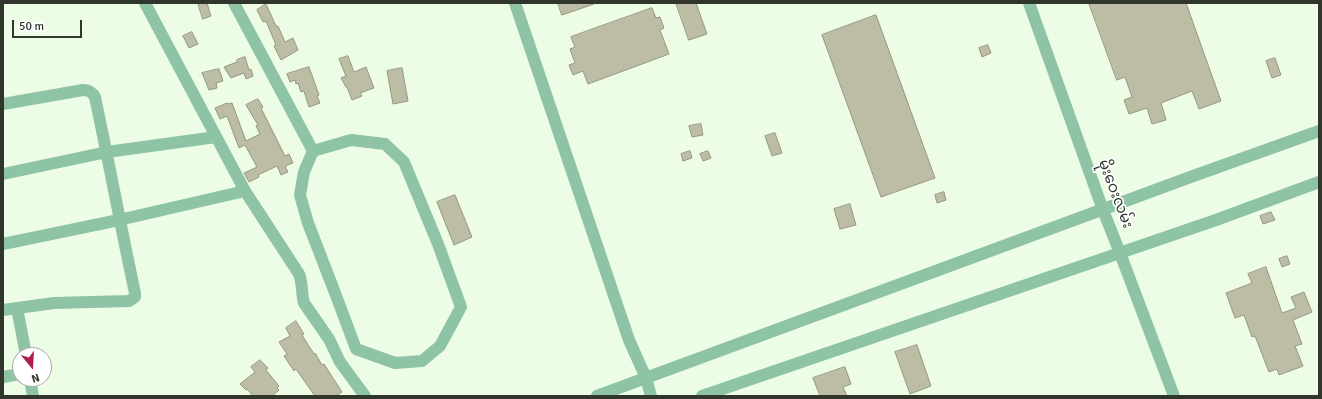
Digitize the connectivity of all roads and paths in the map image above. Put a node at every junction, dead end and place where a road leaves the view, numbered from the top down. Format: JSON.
{"nodes":[{"id":1,"x":145,"y":3,"type":"edge"},
{"id":2,"x":234,"y":3,"type":"edge"},
{"id":3,"x":515,"y":3,"type":"edge"},
{"id":4,"x":1029,"y":3,"type":"edge"},
{"id":5,"x":3,"y":104,"type":"edge"},
{"id":6,"x":1319,"y":131,"type":"edge"},
{"id":7,"x":216,"y":137,"type":"junction"},
{"id":8,"x":314,"y":151,"type":"junction"},
{"id":9,"x":107,"y":152,"type":"junction"},
{"id":10,"x":3,"y":174,"type":"edge"},
{"id":11,"x":1319,"y":182,"type":"edge"},
{"id":12,"x":245,"y":192,"type":"junction"},
{"id":13,"x":1103,"y":210,"type":"junction"},
{"id":14,"x":119,"y":220,"type":"junction"},
{"id":15,"x":3,"y":244,"type":"edge"},
{"id":16,"x":1120,"y":253,"type":"junction"},
{"id":17,"x":17,"y":308,"type":"junction"},
{"id":18,"x":3,"y":310,"type":"edge"},
{"id":19,"x":24,"y":347,"type":"edge"},
{"id":20,"x":646,"y":378,"type":"junction"},
{"id":21,"x":365,"y":396,"type":"edge"},
{"id":22,"x":597,"y":396,"type":"edge"},
{"id":23,"x":651,"y":396,"type":"edge"},
{"id":24,"x":702,"y":396,"type":"edge"},
{"id":25,"x":1174,"y":396,"type":"edge"}],
"edges":[{"from":1,"to":7,"type":"street"},
{"from":2,"to":8,"type":"street"},
{"from":3,"to":20,"type":"street"},
{"from":4,"to":13,"type":"street","name":"မိုးဝေးလမ်း"},
{"from":5,"to":9,"type":"street"},
{"from":6,"to":13,"type":"street"},
{"from":7,"to":9,"type":"street"},
{"from":7,"to":12,"type":"street"},
{"from":8,"to":8,"type":"street"},
{"from":9,"to":10,"type":"street"},
{"from":9,"to":14,"type":"street"},
{"from":11,"to":16,"type":"street"},
{"from":12,"to":14,"type":"street"},
{"from":12,"to":21,"type":"street"},
{"from":13,"to":16,"type":"street","name":"မိုးဝေးလမ်း"},
{"from":13,"to":20,"type":"street"},
{"from":14,"to":15,"type":"street"},
{"from":14,"to":17,"type":"street"},
{"from":16,"to":24,"type":"street"},
{"from":16,"to":25,"type":"street","name":"မိုးဝေးလမ်း"},
{"from":17,"to":18,"type":"street"},
{"from":17,"to":19,"type":"street"},
{"from":20,"to":22,"type":"street"},
{"from":20,"to":23,"type":"street"}]}
